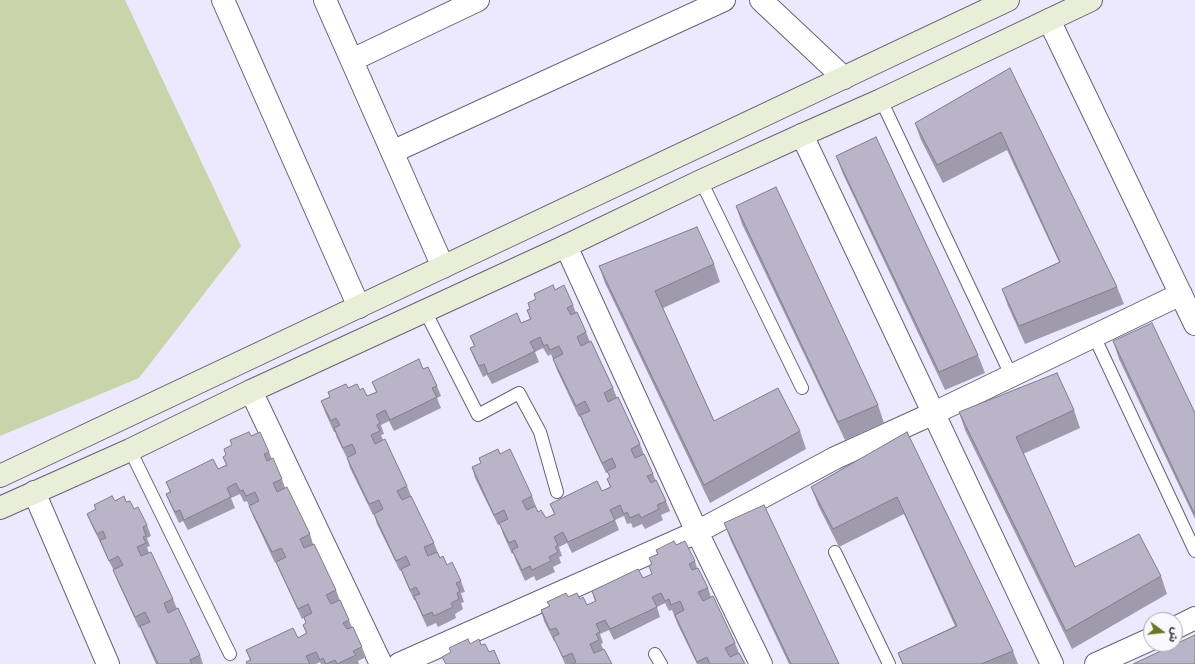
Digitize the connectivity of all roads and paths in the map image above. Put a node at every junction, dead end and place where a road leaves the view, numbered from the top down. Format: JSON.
{"nodes":[{"id":1,"x":224,"y":0,"type":"edge"},
{"id":2,"x":325,"y":0,"type":"edge"},
{"id":3,"x":478,"y":0,"type":"edge"},
{"id":4,"x":724,"y":0,"type":"edge"},
{"id":5,"x":761,"y":0,"type":"edge"},
{"id":6,"x":1008,"y":0,"type":"edge"},
{"id":7,"x":1091,"y":0,"type":"edge"},
{"id":8,"x":1049,"y":20,"type":"junction"},
{"id":9,"x":352,"y":60,"type":"junction"},
{"id":10,"x":844,"y":78,"type":"junction"},
{"id":11,"x":881,"y":100,"type":"junction"},
{"id":12,"x":802,"y":135,"type":"junction"},
{"id":13,"x":392,"y":152,"type":"junction"},
{"id":14,"x":701,"y":181,"type":"junction"},
{"id":15,"x":566,"y":246,"type":"junction"},
{"id":16,"x":443,"y":267,"type":"junction"},
{"id":17,"x":1181,"y":294,"type":"junction"},
{"id":18,"x":359,"y":307,"type":"junction"},
{"id":19,"x":425,"y":311,"type":"junction"},
{"id":20,"x":1195,"y":324,"type":"edge"},
{"id":21,"x":1094,"y":336,"type":"junction"},
{"id":22,"x":1011,"y":376,"type":"junction"},
{"id":23,"x":802,"y":388,"type":"dead end"},
{"id":24,"x":251,"y":391,"type":"junction"},
{"id":25,"x":934,"y":413,"type":"junction"},
{"id":26,"x":130,"y":450,"type":"junction"},
{"id":27,"x":0,"y":476,"type":"edge"},
{"id":28,"x":34,"y":492,"type":"junction"},
{"id":29,"x":557,"y":492,"type":"dead end"},
{"id":30,"x":0,"y":508,"type":"edge"},
{"id":31,"x":697,"y":532,"type":"junction"},
{"id":32,"x":1195,"y":551,"type":"edge"},
{"id":33,"x":835,"y":552,"type":"edge"},
{"id":34,"x":1195,"y":618,"type":"edge"},
{"id":35,"x":1183,"y":624,"type":"edge"},
{"id":36,"x":1143,"y":643,"type":"edge"},
{"id":37,"x":230,"y":654,"type":"dead end"},
{"id":38,"x":108,"y":664,"type":"edge"},
{"id":39,"x":381,"y":664,"type":"edge"},
{"id":40,"x":398,"y":664,"type":"edge"},
{"id":41,"x":761,"y":664,"type":"edge"},
{"id":42,"x":889,"y":664,"type":"edge"},
{"id":43,"x":1052,"y":664,"type":"edge"},
{"id":44,"x":1096,"y":664,"type":"edge"}],
"edges":[{"from":1,"to":18,"type":"street"},
{"from":2,"to":9,"type":"street"},
{"from":3,"to":9,"type":"street"},
{"from":4,"to":13,"type":"street"},
{"from":5,"to":10,"type":"street"},
{"from":6,"to":10,"type":"street"},
{"from":7,"to":8,"type":"street"},
{"from":8,"to":11,"type":"street"},
{"from":8,"to":17,"type":"street"},
{"from":9,"to":13,"type":"street"},
{"from":10,"to":16,"type":"street"},
{"from":11,"to":12,"type":"street"},
{"from":11,"to":22,"type":"lane"},
{"from":12,"to":14,"type":"street"},
{"from":12,"to":25,"type":"street"},
{"from":13,"to":16,"type":"street"},
{"from":14,"to":15,"type":"street"},
{"from":14,"to":23,"type":"lane"},
{"from":15,"to":19,"type":"street"},
{"from":15,"to":31,"type":"street"},
{"from":16,"to":18,"type":"street"},
{"from":17,"to":20,"type":"street"},
{"from":17,"to":21,"type":"street"},
{"from":18,"to":27,"type":"street"},
{"from":19,"to":24,"type":"street"},
{"from":19,"to":29,"type":"lane"},
{"from":21,"to":22,"type":"street"},
{"from":21,"to":32,"type":"lane"},
{"from":22,"to":25,"type":"street"},
{"from":24,"to":26,"type":"street"},
{"from":24,"to":39,"type":"street"},
{"from":25,"to":31,"type":"street"},
{"from":25,"to":43,"type":"street"},
{"from":26,"to":28,"type":"street"},
{"from":26,"to":37,"type":"lane"},
{"from":28,"to":30,"type":"street"},
{"from":28,"to":38,"type":"street"},
{"from":31,"to":40,"type":"street"},
{"from":31,"to":41,"type":"street"},
{"from":33,"to":42,"type":"lane"},
{"from":34,"to":35,"type":"street"},
{"from":36,"to":44,"type":"street"}]}
